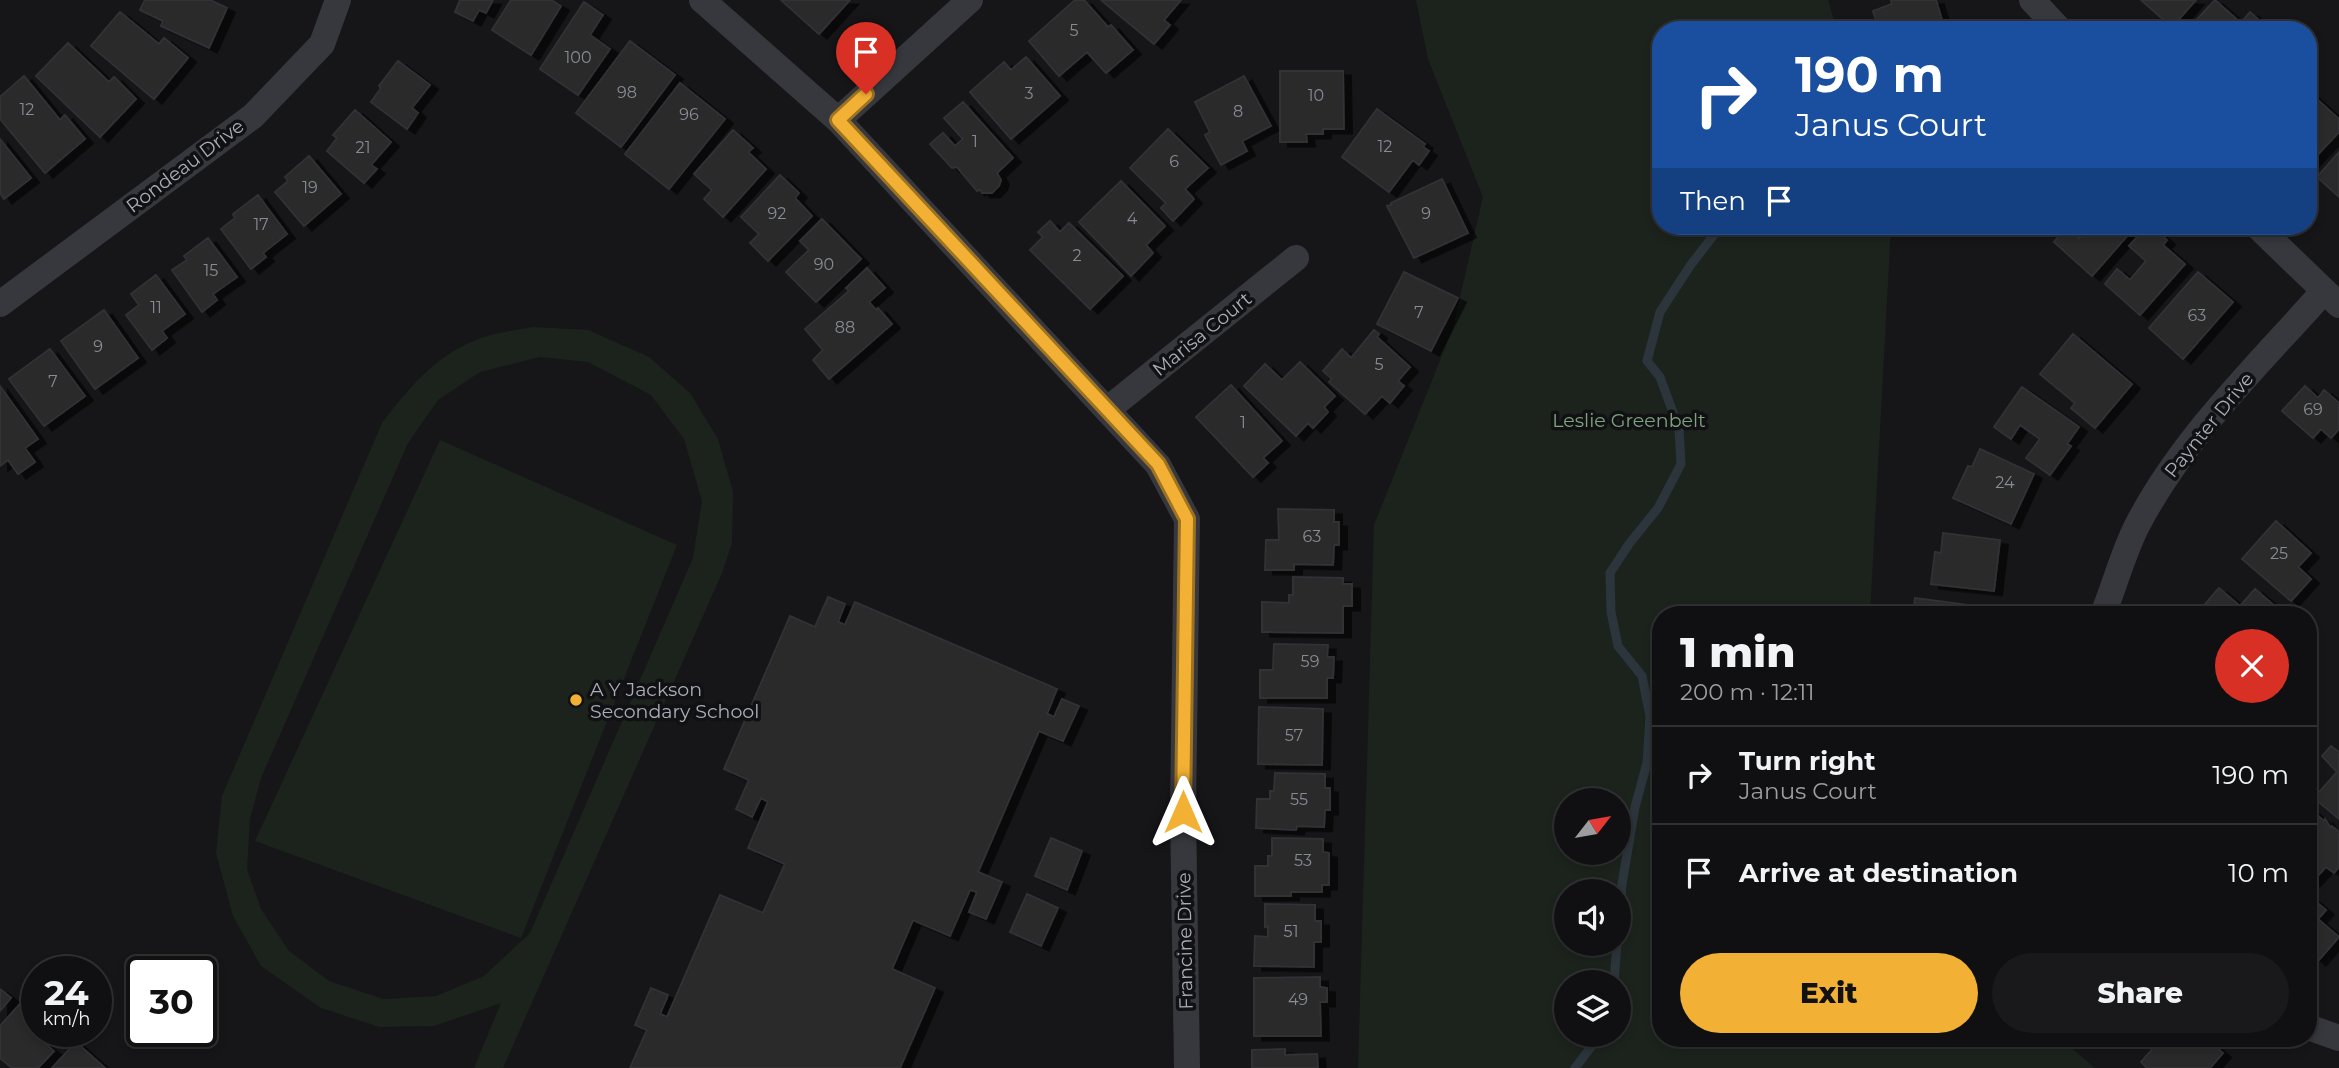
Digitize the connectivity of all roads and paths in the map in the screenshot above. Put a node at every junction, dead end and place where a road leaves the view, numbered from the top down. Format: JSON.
{"nodes":[{"id":1,"x":338,"y":0,"type":"edge"},
{"id":2,"x":702,"y":0,"type":"edge"},
{"id":3,"x":970,"y":0,"type":"edge"},
{"id":4,"x":2032,"y":0,"type":"edge"},
{"id":5,"x":2052,"y":21,"type":"edge"},
{"id":6,"x":838,"y":120,"type":"junction"},
{"id":7,"x":2267,"y":235,"type":"edge"},
{"id":8,"x":1296,"y":258,"type":"dead end"},
{"id":9,"x":2332,"y":298,"type":"edge"},
{"id":10,"x":0,"y":304,"type":"edge"},
{"id":11,"x":1108,"y":409,"type":"junction"},
{"id":12,"x":2106,"y":606,"type":"edge"},
{"id":13,"x":2317,"y":1030,"type":"edge"},
{"id":14,"x":2339,"y":1038,"type":"edge"},
{"id":15,"x":1187,"y":1068,"type":"edge"}],
"edges":[{"from":1,"to":10,"type":"street","name":"Rondeau Drive"},
{"from":2,"to":6,"type":"street","name":"Francine Drive"},
{"from":3,"to":6,"type":"street"},
{"from":4,"to":5,"type":"street"},
{"from":6,"to":11,"type":"street","name":"Francine Drive"},
{"from":7,"to":9,"type":"street"},
{"from":8,"to":11,"type":"street","name":"Marisa Court"},
{"from":9,"to":12,"type":"street","name":"Paynter Drive"},
{"from":11,"to":15,"type":"street","name":"Francine Drive"},
{"from":13,"to":14,"type":"street"}]}
